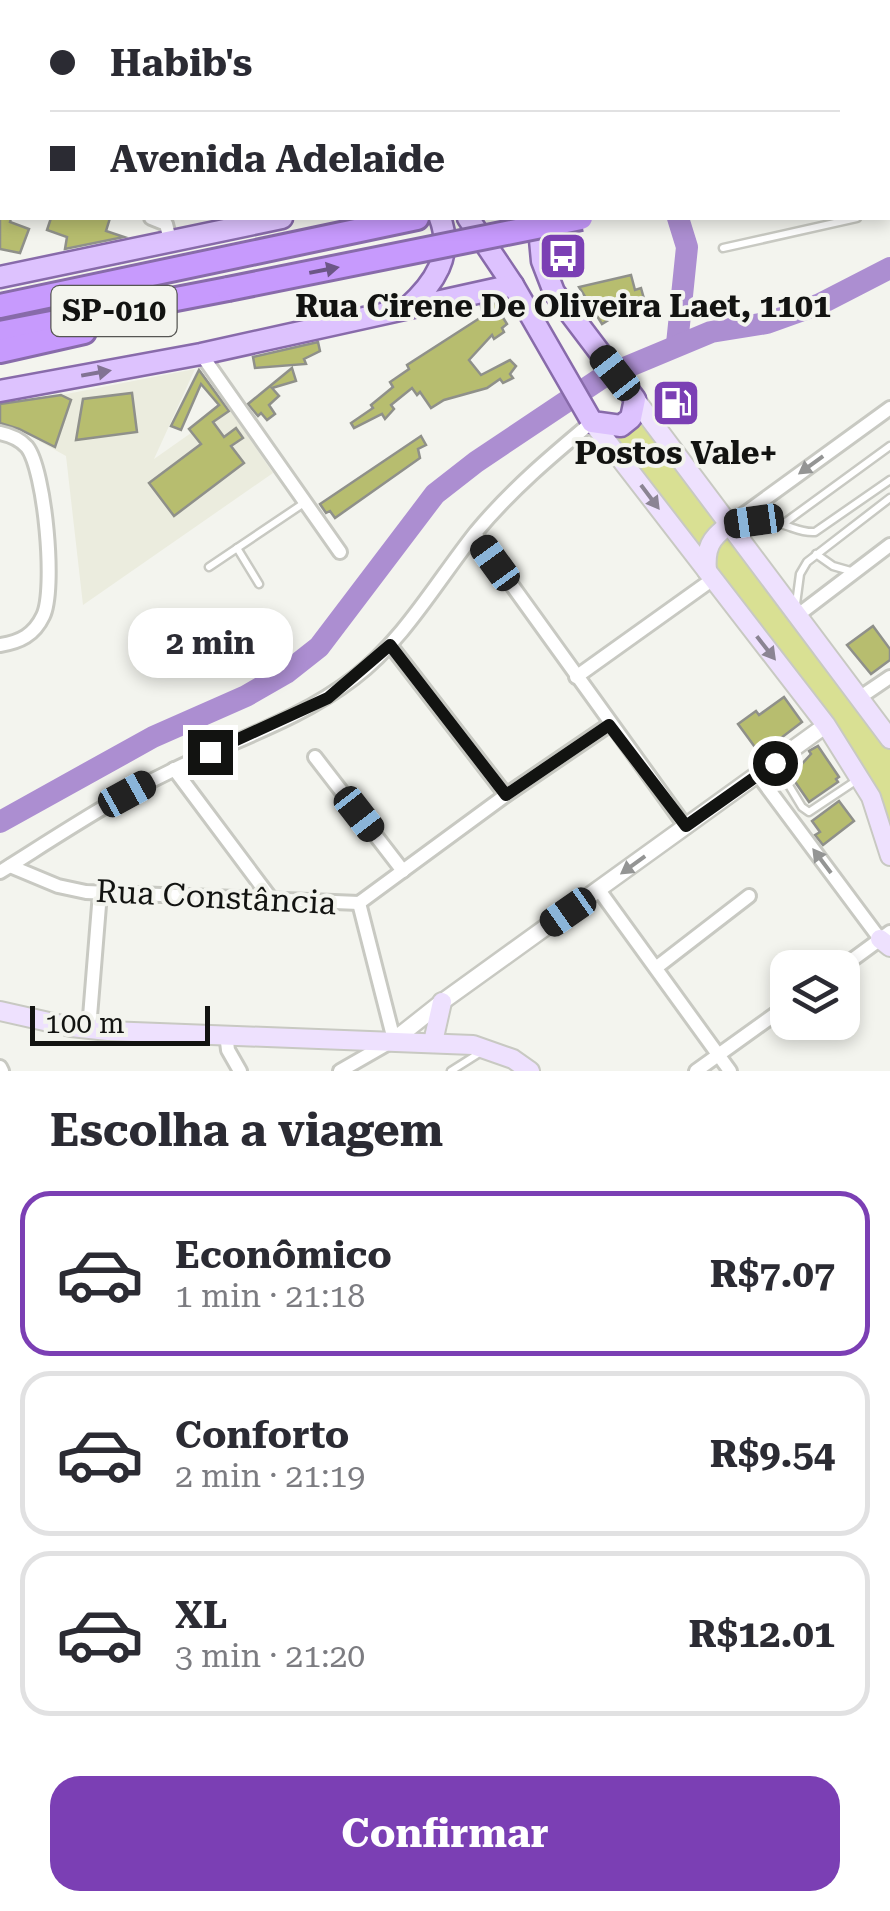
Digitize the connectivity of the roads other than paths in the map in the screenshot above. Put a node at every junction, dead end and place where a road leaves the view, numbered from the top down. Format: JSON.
{"nodes":[{"id":1,"x":157,"y":220,"type":"edge"},
{"id":2,"x":261,"y":220,"type":"edge"},
{"id":3,"x":407,"y":220,"type":"edge"},
{"id":4,"x":441,"y":220,"type":"edge"},
{"id":5,"x":469,"y":220,"type":"edge"},
{"id":6,"x":538,"y":220,"type":"edge"},
{"id":7,"x":571,"y":220,"type":"edge"},
{"id":8,"x":848,"y":220,"type":"edge"},
{"id":9,"x":170,"y":240,"type":"junction"},
{"id":10,"x":723,"y":248,"type":"dead end"},
{"id":11,"x":0,"y":277,"type":"edge"},
{"id":12,"x":513,"y":284,"type":"junction"},
{"id":13,"x":222,"y":290,"type":"junction"},
{"id":14,"x":0,"y":306,"type":"edge"},
{"id":15,"x":406,"y":310,"type":"junction"},
{"id":16,"x":0,"y":333,"type":"edge"},
{"id":17,"x":0,"y":351,"type":"edge"},
{"id":18,"x":201,"y":354,"type":"junction"},
{"id":19,"x":0,"y":391,"type":"edge"},
{"id":20,"x":632,"y":395,"type":"junction"},
{"id":21,"x":890,"y":408,"type":"edge"},
{"id":22,"x":590,"y":419,"type":"junction"},
{"id":23,"x":0,"y":433,"type":"edge"},
{"id":24,"x":890,"y":446,"type":"edge"},
{"id":25,"x":890,"y":480,"type":"edge"},
{"id":26,"x":890,"y":498,"type":"edge"},
{"id":27,"x":305,"y":502,"type":"junction"},
{"id":28,"x":728,"y":524,"type":"junction"},
{"id":29,"x":783,"y":524,"type":"junction"},
{"id":30,"x":474,"y":534,"type":"junction"},
{"id":31,"x":890,"y":545,"type":"edge"},
{"id":32,"x":237,"y":548,"type":"junction"},
{"id":33,"x":340,"y":552,"type":"dead end"},
{"id":34,"x":816,"y":554,"type":"junction"},
{"id":35,"x":209,"y":568,"type":"dead end"},
{"id":36,"x":854,"y":572,"type":"junction"},
{"id":37,"x":710,"y":576,"type":"junction"},
{"id":38,"x":259,"y":584,"type":"dead end"},
{"id":39,"x":798,"y":615,"type":"junction"},
{"id":40,"x":390,"y":645,"type":"junction"},
{"id":41,"x":0,"y":646,"type":"edge"},
{"id":42,"x":576,"y":676,"type":"junction"},
{"id":43,"x":890,"y":677,"type":"edge"},
{"id":44,"x":860,"y":698,"type":"junction"},
{"id":45,"x":609,"y":725,"type":"junction"},
{"id":46,"x":826,"y":726,"type":"junction"},
{"id":47,"x":890,"y":739,"type":"edge"},
{"id":48,"x":315,"y":757,"type":"dead end"},
{"id":49,"x":775,"y":763,"type":"junction"},
{"id":50,"x":174,"y":769,"type":"junction"},
{"id":51,"x":758,"y":775,"type":"junction"},
{"id":52,"x":861,"y":778,"type":"junction"},
{"id":53,"x":506,"y":795,"type":"junction"},
{"id":54,"x":686,"y":826,"type":"junction"},
{"id":55,"x":890,"y":856,"type":"edge"},
{"id":56,"x":5,"y":869,"type":"edge"},
{"id":57,"x":403,"y":871,"type":"junction"},
{"id":58,"x":599,"y":890,"type":"junction"},
{"id":59,"x":100,"y":893,"type":"junction"},
{"id":60,"x":749,"y":896,"type":"dead end"},
{"id":61,"x":272,"y":900,"type":"junction"},
{"id":62,"x":359,"y":903,"type":"junction"},
{"id":63,"x":887,"y":940,"type":"edge"},
{"id":64,"x":860,"y":956,"type":"edge"},
{"id":65,"x":657,"y":967,"type":"junction"},
{"id":66,"x":442,"y":1002,"type":"junction"},
{"id":67,"x":0,"y":1011,"type":"edge"},
{"id":68,"x":770,"y":1018,"type":"edge"},
{"id":69,"x":89,"y":1029,"type":"junction"},
{"id":70,"x":226,"y":1034,"type":"junction"},
{"id":71,"x":394,"y":1040,"type":"junction"},
{"id":72,"x":434,"y":1042,"type":"junction"},
{"id":73,"x":487,"y":1049,"type":"junction"},
{"id":74,"x":718,"y":1055,"type":"junction"},
{"id":75,"x":240,"y":1071,"type":"edge"},
{"id":76,"x":340,"y":1071,"type":"edge"},
{"id":77,"x":450,"y":1071,"type":"edge"},
{"id":78,"x":530,"y":1071,"type":"edge"},
{"id":79,"x":696,"y":1071,"type":"edge"},
{"id":80,"x":730,"y":1071,"type":"edge"}],
"edges":[{"from":1,"to":9,"type":"street"},
{"from":2,"to":9,"type":"main road","number":"SP-010"},
{"from":3,"to":14,"type":"highway","number":"SP-010"},
{"from":4,"to":15,"type":"main road"},
{"from":5,"to":12,"type":"main road"},
{"from":6,"to":20,"type":"main road"},
{"from":13,"to":7,"type":"highway","number":"SP-010","one_way":true,"bridge":true},
{"from":8,"to":10,"type":"lane"},
{"from":9,"to":11,"type":"main road","number":"SP-010"},
{"from":12,"to":15,"type":"main road"},
{"from":12,"to":22,"type":"main road"},
{"from":13,"to":16,"type":"highway","number":"SP-010"},
{"from":13,"to":17,"type":"highway"},
{"from":15,"to":18,"type":"main road"},
{"from":19,"to":18,"type":"main road","one_way":true},
{"from":18,"to":27,"type":"street"},
{"from":20,"to":22,"type":"main road"},
{"from":20,"to":28,"type":"main road"},
{"from":21,"to":28,"type":"street","one_way":true},
{"from":22,"to":30,"type":"street"},
{"from":22,"to":37,"type":"main road","one_way":true},
{"from":23,"to":41,"type":"street"},
{"from":24,"to":29,"type":"lane"},
{"from":25,"to":29,"type":"lane"},
{"from":26,"to":34,"type":"lane"},
{"from":27,"to":32,"type":"lane"},
{"from":27,"to":33,"type":"street"},
{"from":28,"to":29,"type":"lane"},
{"from":28,"to":37,"type":"main road"},
{"from":28,"to":39,"type":"main road"},
{"from":30,"to":40,"type":"street"},
{"from":30,"to":42,"type":"street"},
{"from":31,"to":36,"type":"street"},
{"from":32,"to":35,"type":"lane"},
{"from":32,"to":38,"type":"lane"},
{"from":34,"to":36,"type":"lane"},
{"from":34,"to":39,"type":"lane"},
{"from":36,"to":39,"type":"street"},
{"from":37,"to":42,"type":"street"},
{"from":37,"to":46,"type":"main road","one_way":true},
{"from":39,"to":44,"type":"main road"},
{"from":40,"to":50,"type":"street"},
{"from":40,"to":53,"type":"street"},
{"from":42,"to":45,"type":"street"},
{"from":43,"to":44,"type":"street"},
{"from":44,"to":47,"type":"main road"},
{"from":45,"to":53,"type":"street","name":"Rua Constância"},
{"from":45,"to":54,"type":"street"},
{"from":46,"to":49,"type":"street"},
{"from":46,"to":52,"type":"main road"},
{"from":48,"to":57,"type":"street"},
{"from":49,"to":51,"type":"street"},
{"from":49,"to":52,"type":"lane"},
{"from":50,"to":56,"type":"street"},
{"from":50,"to":61,"type":"street"},
{"from":51,"to":54,"type":"street"},
{"from":63,"to":51,"type":"street","one_way":true},
{"from":52,"to":55,"type":"main road"},
{"from":53,"to":57,"type":"street","name":"Rua Constância"},
{"from":54,"to":58,"type":"street","one_way":true},
{"from":56,"to":59,"type":"street","name":"Rua Constância"},
{"from":57,"to":62,"type":"street","name":"Rua Constância"},
{"from":58,"to":65,"type":"street"},
{"from":58,"to":66,"type":"street"},
{"from":59,"to":61,"type":"street","name":"Rua Constância"},
{"from":59,"to":69,"type":"street"},
{"from":60,"to":65,"type":"street"},
{"from":61,"to":62,"type":"street","name":"Rua Constância"},
{"from":62,"to":71,"type":"street"},
{"from":63,"to":64,"type":"street"},
{"from":65,"to":74,"type":"street"},
{"from":66,"to":71,"type":"street"},
{"from":66,"to":72,"type":"main road"},
{"from":67,"to":69,"type":"main road"},
{"from":68,"to":74,"type":"street"},
{"from":69,"to":70,"type":"main road"},
{"from":70,"to":71,"type":"main road"},
{"from":70,"to":75,"type":"street"},
{"from":71,"to":72,"type":"main road"},
{"from":71,"to":76,"type":"street"},
{"from":72,"to":73,"type":"main road"},
{"from":73,"to":77,"type":"lane"},
{"from":73,"to":78,"type":"main road"},
{"from":74,"to":79,"type":"street"},
{"from":74,"to":80,"type":"street"}]}
